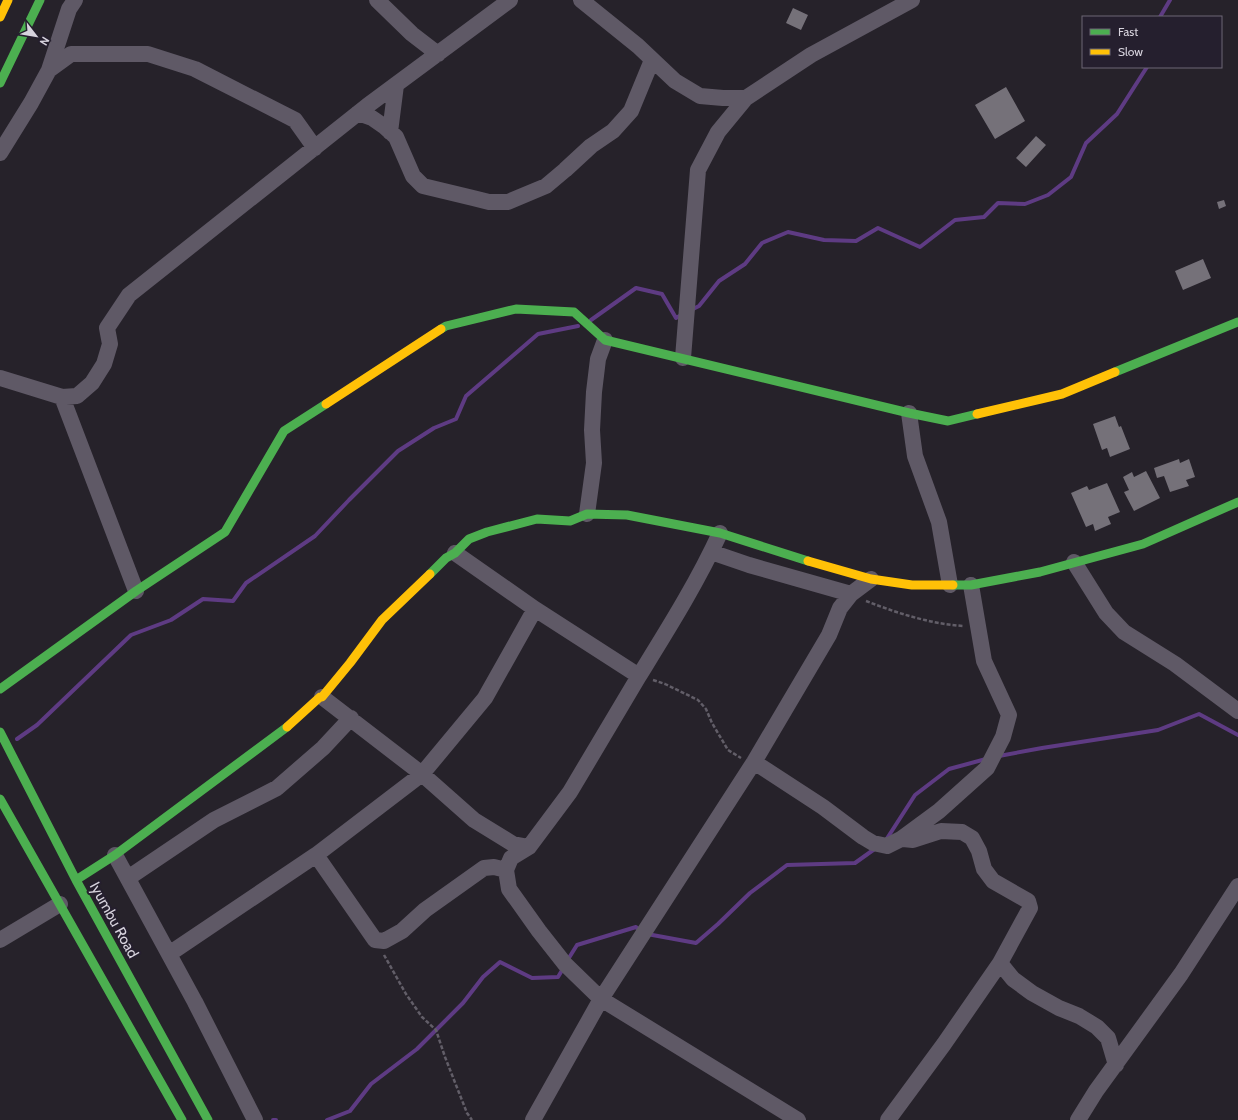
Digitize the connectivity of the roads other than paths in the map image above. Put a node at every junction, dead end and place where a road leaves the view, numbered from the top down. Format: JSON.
{"nodes":[{"id":1,"x":8,"y":0,"type":"edge"},
{"id":2,"x":40,"y":0,"type":"edge"},
{"id":3,"x":75,"y":0,"type":"edge"},
{"id":4,"x":377,"y":0,"type":"edge"},
{"id":5,"x":510,"y":0,"type":"edge"},
{"id":6,"x":581,"y":0,"type":"edge"},
{"id":7,"x":912,"y":0,"type":"edge"},
{"id":8,"x":0,"y":17,"type":"edge"},
{"id":9,"x":59,"y":38,"type":"junction"},
{"id":10,"x":71,"y":54,"type":"junction"},
{"id":11,"x":438,"y":54,"type":"junction"},
{"id":12,"x":652,"y":60,"type":"junction"},
{"id":13,"x":49,"y":70,"type":"junction"},
{"id":14,"x":0,"y":83,"type":"edge"},
{"id":15,"x":396,"y":84,"type":"junction"},
{"id":16,"x":746,"y":98,"type":"junction"},
{"id":17,"x":358,"y":113,"type":"junction"},
{"id":18,"x":390,"y":132,"type":"junction"},
{"id":19,"x":315,"y":148,"type":"junction"},
{"id":20,"x":0,"y":153,"type":"edge"},
{"id":21,"x":1238,"y":322,"type":"edge"},
{"id":22,"x":605,"y":340,"type":"junction"},
{"id":23,"x":682,"y":358,"type":"junction"},
{"id":24,"x":0,"y":378,"type":"edge"},
{"id":25,"x":62,"y":397,"type":"junction"},
{"id":26,"x":909,"y":413,"type":"junction"},
{"id":27,"x":1238,"y":502,"type":"edge"},
{"id":28,"x":587,"y":514,"type":"junction"},
{"id":29,"x":720,"y":533,"type":"junction"},
{"id":30,"x":711,"y":552,"type":"junction"},
{"id":31,"x":455,"y":553,"type":"junction"},
{"id":32,"x":1074,"y":562,"type":"junction"},
{"id":33,"x":871,"y":579,"type":"junction"},
{"id":34,"x":970,"y":585,"type":"junction"},
{"id":35,"x":950,"y":586,"type":"junction"},
{"id":36,"x":136,"y":591,"type":"junction"},
{"id":37,"x":851,"y":594,"type":"junction"},
{"id":38,"x":535,"y":609,"type":"junction"},
{"id":39,"x":639,"y":676,"type":"junction"},
{"id":40,"x":0,"y":689,"type":"edge"},
{"id":41,"x":322,"y":697,"type":"junction"},
{"id":42,"x":1238,"y":711,"type":"edge"},
{"id":43,"x":351,"y":718,"type":"junction"},
{"id":44,"x":0,"y":732,"type":"edge"},
{"id":45,"x":754,"y":762,"type":"junction"},
{"id":46,"x":422,"y":774,"type":"junction"},
{"id":47,"x":0,"y":799,"type":"edge"},
{"id":48,"x":901,"y":839,"type":"junction"},
{"id":49,"x":529,"y":847,"type":"junction"},
{"id":50,"x":115,"y":855,"type":"junction"},
{"id":51,"x":316,"y":855,"type":"junction"},
{"id":52,"x":506,"y":870,"type":"junction"},
{"id":53,"x":128,"y":878,"type":"junction"},
{"id":54,"x":76,"y":880,"type":"junction"},
{"id":55,"x":1238,"y":886,"type":"edge"},
{"id":56,"x":60,"y":904,"type":"junction"},
{"id":57,"x":0,"y":940,"type":"edge"},
{"id":58,"x":169,"y":954,"type":"junction"},
{"id":59,"x":1000,"y":963,"type":"junction"},
{"id":60,"x":601,"y":999,"type":"junction"},
{"id":61,"x":1116,"y":1065,"type":"junction"},
{"id":62,"x":895,"y":1118,"type":"edge"},
{"id":63,"x":182,"y":1120,"type":"edge"},
{"id":64,"x":208,"y":1120,"type":"edge"},
{"id":65,"x":255,"y":1120,"type":"edge"},
{"id":66,"x":533,"y":1120,"type":"edge"},
{"id":67,"x":798,"y":1120,"type":"edge"},
{"id":68,"x":1078,"y":1120,"type":"edge"}],
"edges":[{"from":1,"to":8,"type":"street"},
{"from":2,"to":14,"type":"street"},
{"from":3,"to":9,"type":"street"},
{"from":4,"to":11,"type":"street"},
{"from":5,"to":11,"type":"street"},
{"from":6,"to":12,"type":"street"},
{"from":7,"to":16,"type":"street"},
{"from":9,"to":10,"type":"street"},
{"from":9,"to":13,"type":"street"},
{"from":10,"to":13,"type":"street"},
{"from":10,"to":19,"type":"street"},
{"from":11,"to":15,"type":"street"},
{"from":12,"to":16,"type":"street"},
{"from":12,"to":18,"type":"street"},
{"from":13,"to":20,"type":"street"},
{"from":15,"to":17,"type":"street"},
{"from":15,"to":18,"type":"street"},
{"from":16,"to":23,"type":"street"},
{"from":17,"to":18,"type":"street"},
{"from":17,"to":19,"type":"street"},
{"from":19,"to":25,"type":"street"},
{"from":21,"to":26,"type":"street"},
{"from":22,"to":23,"type":"street"},
{"from":22,"to":28,"type":"street"},
{"from":22,"to":36,"type":"street"},
{"from":23,"to":26,"type":"street"},
{"from":24,"to":25,"type":"street"},
{"from":25,"to":36,"type":"street"},
{"from":26,"to":35,"type":"street"},
{"from":27,"to":32,"type":"street"},
{"from":28,"to":29,"type":"street"},
{"from":28,"to":31,"type":"street"},
{"from":29,"to":30,"type":"street"},
{"from":29,"to":33,"type":"street"},
{"from":30,"to":37,"type":"street"},
{"from":30,"to":39,"type":"street"},
{"from":31,"to":38,"type":"street"},
{"from":31,"to":41,"type":"street"},
{"from":32,"to":34,"type":"street"},
{"from":32,"to":42,"type":"street"},
{"from":33,"to":35,"type":"street"},
{"from":33,"to":37,"type":"street"},
{"from":34,"to":35,"type":"street"},
{"from":34,"to":48,"type":"street"},
{"from":36,"to":40,"type":"street"},
{"from":37,"to":45,"type":"street"},
{"from":38,"to":39,"type":"street"},
{"from":38,"to":46,"type":"street"},
{"from":39,"to":49,"type":"street"},
{"from":41,"to":43,"type":"street"},
{"from":41,"to":50,"type":"street"},
{"from":43,"to":46,"type":"street"},
{"from":43,"to":53,"type":"street"},
{"from":44,"to":54,"type":"street","name":"Iyumbu Road"},
{"from":45,"to":48,"type":"street"},
{"from":45,"to":60,"type":"street"},
{"from":46,"to":49,"type":"street"},
{"from":46,"to":51,"type":"street"},
{"from":47,"to":56,"type":"street"},
{"from":48,"to":59,"type":"street"},
{"from":49,"to":52,"type":"street"},
{"from":50,"to":53,"type":"street"},
{"from":50,"to":54,"type":"street"},
{"from":51,"to":52,"type":"street"},
{"from":51,"to":58,"type":"street"},
{"from":52,"to":60,"type":"street"},
{"from":53,"to":58,"type":"street"},
{"from":54,"to":64,"type":"street","name":"Iyumbu Road"},
{"from":55,"to":61,"type":"street"},
{"from":56,"to":57,"type":"street"},
{"from":56,"to":63,"type":"street"},
{"from":58,"to":65,"type":"street"},
{"from":59,"to":61,"type":"street"},
{"from":59,"to":62,"type":"street"},
{"from":60,"to":66,"type":"street"},
{"from":60,"to":67,"type":"street"},
{"from":61,"to":68,"type":"street"}]}
